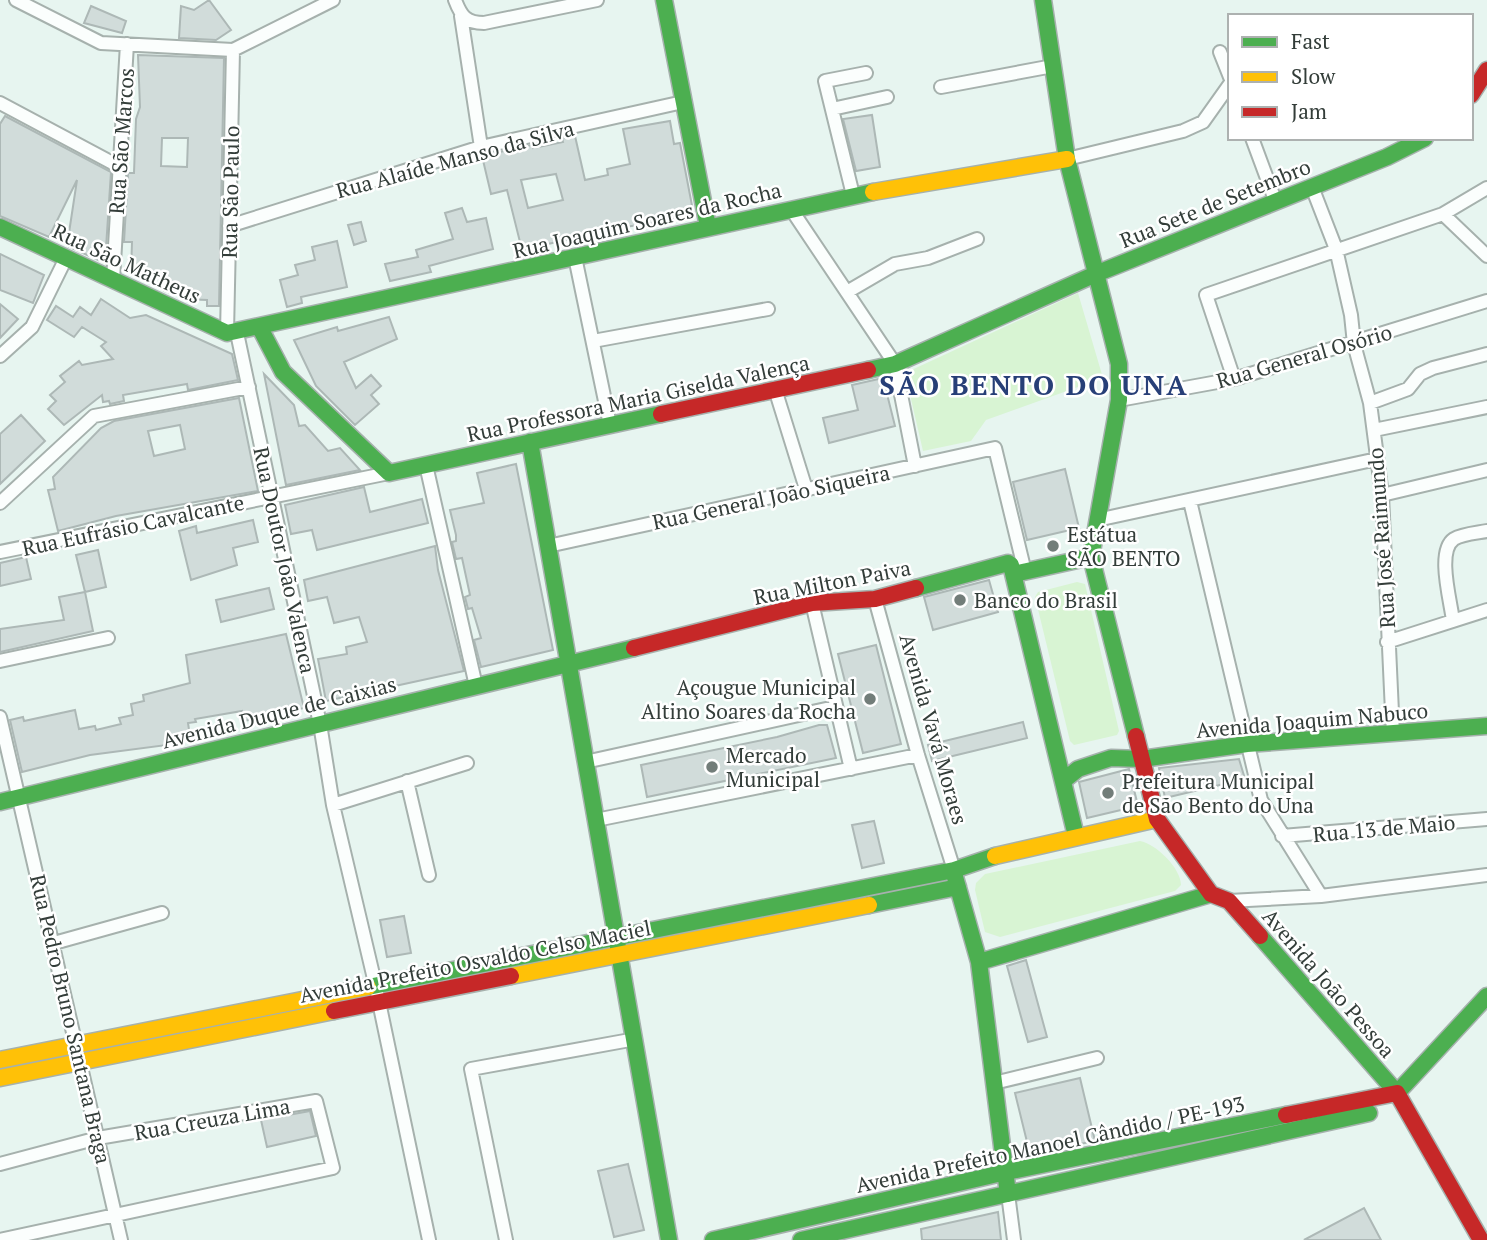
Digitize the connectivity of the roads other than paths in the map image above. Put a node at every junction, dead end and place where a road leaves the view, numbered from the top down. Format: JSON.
{"nodes":[{"id":1,"x":16,"y":0,"type":"edge"},
{"id":2,"x":333,"y":0,"type":"edge"},
{"id":3,"x":455,"y":0,"type":"edge"},
{"id":4,"x":597,"y":0,"type":"edge"},
{"id":5,"x":664,"y":0,"type":"edge"},
{"id":6,"x":1042,"y":0,"type":"edge"},
{"id":7,"x":461,"y":16,"type":"junction"},
{"id":8,"x":127,"y":44,"type":"junction"},
{"id":9,"x":233,"y":50,"type":"junction"},
{"id":10,"x":1220,"y":52,"type":"dead end"},
{"id":11,"x":1053,"y":66,"type":"junction"},
{"id":12,"x":1487,"y":70,"type":"edge"},
{"id":13,"x":1228,"y":72,"type":"edge"},
{"id":14,"x":866,"y":74,"type":"dead end"},
{"id":15,"x":941,"y":87,"type":"dead end"},
{"id":16,"x":1228,"y":87,"type":"edge"},
{"id":17,"x":1473,"y":92,"type":"edge"},
{"id":18,"x":887,"y":97,"type":"dead end"},
{"id":19,"x":684,"y":102,"type":"junction"},
{"id":20,"x":0,"y":103,"type":"edge"},
{"id":21,"x":832,"y":109,"type":"junction"},
{"id":22,"x":1253,"y":140,"type":"edge"},
{"id":23,"x":1421,"y":140,"type":"edge"},
{"id":24,"x":481,"y":147,"type":"junction"},
{"id":25,"x":1067,"y":159,"type":"junction"},
{"id":26,"x":120,"y":167,"type":"junction"},
{"id":27,"x":1312,"y":187,"type":"junction"},
{"id":28,"x":1487,"y":188,"type":"edge"},
{"id":29,"x":853,"y":195,"type":"junction"},
{"id":30,"x":1275,"y":200,"type":"junction"},
{"id":31,"x":791,"y":209,"type":"junction"},
{"id":32,"x":1443,"y":214,"type":"junction"},
{"id":33,"x":229,"y":226,"type":"junction"},
{"id":34,"x":0,"y":227,"type":"edge"},
{"id":35,"x":708,"y":227,"type":"junction"},
{"id":36,"x":977,"y":239,"type":"dead end"},
{"id":37,"x":1336,"y":249,"type":"junction"},
{"id":38,"x":1487,"y":256,"type":"edge"},
{"id":39,"x":575,"y":257,"type":"junction"},
{"id":40,"x":66,"y":258,"type":"junction"},
{"id":41,"x":1098,"y":273,"type":"junction"},
{"id":42,"x":113,"y":280,"type":"junction"},
{"id":43,"x":847,"y":292,"type":"junction"},
{"id":44,"x":1487,"y":301,"type":"edge"},
{"id":45,"x":768,"y":309,"type":"dead end"},
{"id":46,"x":260,"y":328,"type":"junction"},
{"id":47,"x":232,"y":333,"type":"junction"},
{"id":48,"x":593,"y":341,"type":"junction"},
{"id":49,"x":1354,"y":344,"type":"junction"},
{"id":50,"x":1487,"y":354,"type":"edge"},
{"id":51,"x":0,"y":356,"type":"edge"},
{"id":52,"x":895,"y":364,"type":"junction"},
{"id":53,"x":1234,"y":379,"type":"junction"},
{"id":54,"x":249,"y":387,"type":"junction"},
{"id":55,"x":775,"y":389,"type":"junction"},
{"id":56,"x":1119,"y":400,"type":"junction"},
{"id":57,"x":1370,"y":403,"type":"junction"},
{"id":58,"x":1487,"y":407,"type":"edge"},
{"id":59,"x":610,"y":425,"type":"junction"},
{"id":60,"x":1374,"y":430,"type":"junction"},
{"id":61,"x":530,"y":442,"type":"junction"},
{"id":62,"x":1377,"y":459,"type":"junction"},
{"id":63,"x":426,"y":465,"type":"junction"},
{"id":64,"x":915,"y":466,"type":"junction"},
{"id":65,"x":1487,"y":470,"type":"edge"},
{"id":66,"x":390,"y":473,"type":"junction"},
{"id":67,"x":806,"y":489,"type":"junction"},
{"id":68,"x":1382,"y":495,"type":"junction"},
{"id":69,"x":272,"y":497,"type":"junction"},
{"id":70,"x":1190,"y":500,"type":"junction"},
{"id":71,"x":0,"y":503,"type":"edge"},
{"id":72,"x":1097,"y":520,"type":"junction"},
{"id":73,"x":1487,"y":531,"type":"edge"},
{"id":74,"x":548,"y":546,"type":"junction"},
{"id":75,"x":0,"y":552,"type":"edge"},
{"id":76,"x":1091,"y":557,"type":"junction"},
{"id":77,"x":1019,"y":573,"type":"junction"},
{"id":78,"x":875,"y":599,"type":"junction"},
{"id":79,"x":812,"y":603,"type":"junction"},
{"id":80,"x":1487,"y":610,"type":"edge"},
{"id":81,"x":1452,"y":621,"type":"junction"},
{"id":82,"x":108,"y":638,"type":"dead end"},
{"id":83,"x":1387,"y":642,"type":"junction"},
{"id":84,"x":0,"y":661,"type":"edge"},
{"id":85,"x":568,"y":665,"type":"junction"},
{"id":86,"x":476,"y":686,"type":"junction"},
{"id":87,"x":835,"y":707,"type":"junction"},
{"id":88,"x":0,"y":717,"type":"edge"},
{"id":89,"x":320,"y":724,"type":"junction"},
{"id":90,"x":1487,"y":726,"type":"edge"},
{"id":91,"x":1393,"y":734,"type":"junction"},
{"id":92,"x":1136,"y":735,"type":"junction"},
{"id":93,"x":1247,"y":744,"type":"junction"},
{"id":94,"x":1056,"y":752,"type":"junction"},
{"id":95,"x":918,"y":755,"type":"junction"},
{"id":96,"x":1142,"y":759,"type":"junction"},
{"id":97,"x":585,"y":762,"type":"junction"},
{"id":98,"x":467,"y":763,"type":"dead end"},
{"id":99,"x":851,"y":769,"type":"junction"},
{"id":100,"x":1063,"y":780,"type":"junction"},
{"id":101,"x":407,"y":781,"type":"junction"},
{"id":102,"x":21,"y":797,"type":"junction"},
{"id":103,"x":0,"y":802,"type":"edge"},
{"id":104,"x":333,"y":805,"type":"junction"},
{"id":105,"x":1157,"y":819,"type":"junction"},
{"id":106,"x":1487,"y":819,"type":"edge"},
{"id":107,"x":596,"y":820,"type":"junction"},
{"id":108,"x":1076,"y":836,"type":"junction"},
{"id":109,"x":1282,"y":836,"type":"junction"},
{"id":110,"x":954,"y":870,"type":"junction"},
{"id":111,"x":429,"y":875,"type":"dead end"},
{"id":112,"x":1487,"y":875,"type":"edge"},
{"id":113,"x":958,"y":887,"type":"junction"},
{"id":114,"x":1211,"y":894,"type":"junction"},
{"id":115,"x":1321,"y":896,"type":"junction"},
{"id":116,"x":1229,"y":901,"type":"junction"},
{"id":117,"x":162,"y":913,"type":"dead end"},
{"id":118,"x":614,"y":937,"type":"junction"},
{"id":119,"x":54,"y":943,"type":"junction"},
{"id":120,"x":617,"y":953,"type":"junction"},
{"id":121,"x":979,"y":962,"type":"junction"},
{"id":122,"x":375,"y":983,"type":"junction"},
{"id":123,"x":1487,"y":996,"type":"edge"},
{"id":124,"x":379,"y":1001,"type":"junction"},
{"id":125,"x":630,"y":1040,"type":"junction"},
{"id":126,"x":76,"y":1044,"type":"junction"},
{"id":127,"x":1097,"y":1058,"type":"dead end"},
{"id":128,"x":0,"y":1059,"type":"edge"},
{"id":129,"x":80,"y":1062,"type":"junction"},
{"id":130,"x":0,"y":1078,"type":"edge"},
{"id":131,"x":994,"y":1083,"type":"junction"},
{"id":132,"x":1397,"y":1093,"type":"junction"},
{"id":133,"x":1412,"y":1118,"type":"junction"},
{"id":134,"x":98,"y":1138,"type":"junction"},
{"id":135,"x":0,"y":1164,"type":"edge"},
{"id":136,"x":1006,"y":1172,"type":"junction"},
{"id":137,"x":1008,"y":1194,"type":"junction"},
{"id":138,"x":116,"y":1217,"type":"junction"},
{"id":139,"x":0,"y":1240,"type":"edge"},
{"id":140,"x":121,"y":1240,"type":"edge"},
{"id":141,"x":429,"y":1240,"type":"edge"},
{"id":142,"x":506,"y":1240,"type":"edge"},
{"id":143,"x":669,"y":1240,"type":"edge"},
{"id":144,"x":713,"y":1240,"type":"edge"},
{"id":145,"x":801,"y":1240,"type":"edge"},
{"id":146,"x":1014,"y":1240,"type":"edge"},
{"id":147,"x":1481,"y":1240,"type":"edge"}],
"edges":[{"from":1,"to":8,"type":"street"},
{"from":2,"to":9,"type":"street"},
{"from":3,"to":7,"type":"street"},
{"from":4,"to":7,"type":"street"},
{"from":5,"to":19,"type":"street"},
{"from":6,"to":11,"type":"street"},
{"from":7,"to":24,"type":"street"},
{"from":8,"to":9,"type":"street"},
{"from":8,"to":26,"type":"street","name":"Rua São Marcos"},
{"from":9,"to":33,"type":"street","name":"Rua São Paulo"},
{"from":10,"to":13,"type":"street"},
{"from":11,"to":15,"type":"street"},
{"from":11,"to":25,"type":"street"},
{"from":12,"to":17,"type":"street"},
{"from":14,"to":21,"type":"street"},
{"from":16,"to":25,"type":"street"},
{"from":18,"to":21,"type":"street"},
{"from":19,"to":24,"type":"street","name":"Rua Alaíde Manso da Silva"},
{"from":19,"to":35,"type":"street"},
{"from":20,"to":26,"type":"street"},
{"from":21,"to":29,"type":"street"},
{"from":22,"to":30,"type":"street"},
{"from":23,"to":27,"type":"street","name":"Rua Sete de Setembro"},
{"from":24,"to":33,"type":"street","name":"Rua Alaíde Manso da Silva"},
{"from":25,"to":29,"type":"street","name":"Rua Joaquim Soares da Rocha"},
{"from":25,"to":41,"type":"street"},
{"from":26,"to":42,"type":"street","name":"Rua São Marcos"},
{"from":27,"to":30,"type":"street","name":"Rua Sete de Setembro"},
{"from":27,"to":37,"type":"street","name":"Rua José Raimundo"},
{"from":28,"to":32,"type":"street"},
{"from":29,"to":31,"type":"street","name":"Rua Joaquim Soares da Rocha"},
{"from":30,"to":41,"type":"street","name":"Rua Sete de Setembro"},
{"from":31,"to":35,"type":"street","name":"Rua Joaquim Soares da Rocha"},
{"from":31,"to":43,"type":"street"},
{"from":32,"to":37,"type":"street"},
{"from":32,"to":38,"type":"street"},
{"from":33,"to":47,"type":"street","name":"Rua São Paulo"},
{"from":34,"to":40,"type":"street","name":"Rua São Matheus"},
{"from":35,"to":39,"type":"street","name":"Rua Joaquim Soares da Rocha"},
{"from":36,"to":43,"type":"street"},
{"from":37,"to":49,"type":"street","name":"Rua José Raimundo"},
{"from":37,"to":53,"type":"street"},
{"from":39,"to":46,"type":"street","name":"Rua Joaquim Soares da Rocha"},
{"from":39,"to":48,"type":"street"},
{"from":40,"to":42,"type":"street","name":"Rua São Matheus"},
{"from":40,"to":51,"type":"street"},
{"from":41,"to":52,"type":"street","name":"Rua Sete de Setembro"},
{"from":41,"to":56,"type":"street"},
{"from":42,"to":47,"type":"street","name":"Rua São Matheus"},
{"from":43,"to":52,"type":"street"},
{"from":44,"to":49,"type":"street","name":"Rua General Osório"},
{"from":45,"to":48,"type":"street"},
{"from":46,"to":47,"type":"street","name":"Rua Joaquim Soares da Rocha"},
{"from":46,"to":66,"type":"street"},
{"from":47,"to":54,"type":"street","name":"Rua Doutor João Valenca"},
{"from":48,"to":59,"type":"street"},
{"from":49,"to":53,"type":"street","name":"Rua General Osório"},
{"from":49,"to":57,"type":"street","name":"Rua José Raimundo"},
{"from":50,"to":57,"type":"street"},
{"from":52,"to":55,"type":"street","name":"Rua Professora Maria Giselda Valença"},
{"from":52,"to":64,"type":"street"},
{"from":53,"to":56,"type":"street","name":"Rua General Osório"},
{"from":54,"to":69,"type":"street","name":"Rua Doutor João Valenca"},
{"from":54,"to":71,"type":"street"},
{"from":55,"to":59,"type":"street","name":"Rua Professora Maria Giselda Valença"},
{"from":55,"to":67,"type":"street"},
{"from":56,"to":72,"type":"street"},
{"from":57,"to":60,"type":"street","name":"Rua José Raimundo"},
{"from":58,"to":60,"type":"street"},
{"from":59,"to":61,"type":"street","name":"Rua Professora Maria Giselda Valença"},
{"from":60,"to":62,"type":"street","name":"Rua José Raimundo"},
{"from":61,"to":63,"type":"street","name":"Rua Professora Maria Giselda Valença"},
{"from":61,"to":74,"type":"street"},
{"from":62,"to":68,"type":"street","name":"Rua José Raimundo"},
{"from":62,"to":70,"type":"street"},
{"from":63,"to":66,"type":"street","name":"Rua Professora Maria Giselda Valença"},
{"from":63,"to":86,"type":"street"},
{"from":64,"to":67,"type":"street","name":"Rua General João Siqueira"},
{"from":64,"to":77,"type":"street","name":"Rua General João Siqueira"},
{"from":65,"to":68,"type":"street"},
{"from":66,"to":69,"type":"street","name":"Rua Eufrásio Cavalcante"},
{"from":67,"to":74,"type":"street","name":"Rua General João Siqueira"},
{"from":68,"to":83,"type":"street","name":"Rua José Raimundo"},
{"from":69,"to":75,"type":"street","name":"Rua Eufrásio Cavalcante"},
{"from":69,"to":89,"type":"street","name":"Rua Doutor João Valenca"},
{"from":70,"to":72,"type":"street"},
{"from":70,"to":93,"type":"street"},
{"from":72,"to":76,"type":"street"},
{"from":73,"to":81,"type":"street"},
{"from":74,"to":85,"type":"street"},
{"from":76,"to":77,"type":"street"},
{"from":76,"to":92,"type":"street"},
{"from":77,"to":78,"type":"street","name":"Rua Milton Paiva"},
{"from":77,"to":94,"type":"street"},
{"from":78,"to":79,"type":"street","name":"Rua Milton Paiva"},
{"from":78,"to":95,"type":"street","name":"Avenida Vavá Moraes"},
{"from":79,"to":85,"type":"street","name":"Rua Milton Paiva"},
{"from":79,"to":87,"type":"street"},
{"from":80,"to":81,"type":"street"},
{"from":81,"to":83,"type":"street"},
{"from":82,"to":84,"type":"street"},
{"from":83,"to":91,"type":"street","name":"Rua José Raimundo"},
{"from":85,"to":86,"type":"street","name":"Avenida Duque de Caixias"},
{"from":85,"to":97,"type":"street"},
{"from":86,"to":89,"type":"street","name":"Avenida Duque de Caixias"},
{"from":87,"to":97,"type":"street"},
{"from":87,"to":99,"type":"street"},
{"from":88,"to":102,"type":"street","name":"Rua Pedro Bruno Santana Braga"},
{"from":89,"to":102,"type":"street","name":"Avenida Duque de Caixias"},
{"from":89,"to":104,"type":"street","name":"Rua Doutor João Valenca"},
{"from":90,"to":91,"type":"street","name":"Avenida Joaquim Nabuco"},
{"from":91,"to":93,"type":"street","name":"Avenida Joaquim Nabuco"},
{"from":92,"to":94,"type":"street"},
{"from":92,"to":96,"type":"street"},
{"from":93,"to":96,"type":"street","name":"Avenida Joaquim Nabuco"},
{"from":93,"to":109,"type":"street"},
{"from":94,"to":100,"type":"street"},
{"from":95,"to":99,"type":"street"},
{"from":95,"to":110,"type":"street","name":"Avenida Vavá Moraes"},
{"from":96,"to":100,"type":"street","name":"Avenida Joaquim Nabuco"},
{"from":96,"to":105,"type":"street"},
{"from":97,"to":107,"type":"street"},
{"from":98,"to":101,"type":"street"},
{"from":99,"to":107,"type":"street"},
{"from":100,"to":108,"type":"street"},
{"from":101,"to":104,"type":"street"},
{"from":101,"to":111,"type":"street"},
{"from":102,"to":103,"type":"street","name":"Avenida Duque de Caixias"},
{"from":102,"to":119,"type":"street","name":"Rua Pedro Bruno Santana Braga"},
{"from":104,"to":122,"type":"street","name":"Rua Doutor João Valenca"},
{"from":105,"to":108,"type":"street","name":"Avenida Prefeito Osvaldo Celso Maciel"},
{"from":105,"to":114,"type":"street"},
{"from":106,"to":109,"type":"street","name":"Rua 13 de Maio"},
{"from":107,"to":118,"type":"street"},
{"from":108,"to":110,"type":"street","name":"Avenida Prefeito Osvaldo Celso Maciel"},
{"from":109,"to":115,"type":"street"},
{"from":110,"to":113,"type":"street"},
{"from":110,"to":118,"type":"street","name":"Avenida Prefeito Osvaldo Celso Maciel"},
{"from":112,"to":115,"type":"street"},
{"from":113,"to":120,"type":"street","name":"Avenida Prefeito Osvaldo Celso Maciel"},
{"from":113,"to":121,"type":"street"},
{"from":114,"to":116,"type":"street"},
{"from":114,"to":121,"type":"street"},
{"from":115,"to":116,"type":"street"},
{"from":116,"to":132,"type":"street","name":"Avenida João Pessoa"},
{"from":117,"to":119,"type":"street"},
{"from":118,"to":120,"type":"street"},
{"from":118,"to":122,"type":"street","name":"Avenida Prefeito Osvaldo Celso Maciel"},
{"from":119,"to":126,"type":"street","name":"Rua Pedro Bruno Santana Braga"},
{"from":120,"to":124,"type":"street","name":"Avenida Prefeito Osvaldo Celso Maciel"},
{"from":120,"to":125,"type":"street"},
{"from":121,"to":131,"type":"street"},
{"from":122,"to":124,"type":"street","name":"Rua Doutor João Valenca"},
{"from":122,"to":126,"type":"street","name":"Avenida Prefeito Osvaldo Celso Maciel"},
{"from":123,"to":132,"type":"street"},
{"from":124,"to":129,"type":"street","name":"Avenida Prefeito Osvaldo Celso Maciel"},
{"from":124,"to":141,"type":"street","name":"Rua Doutor João Valenca"},
{"from":125,"to":142,"type":"street"},
{"from":125,"to":143,"type":"street"},
{"from":126,"to":128,"type":"street","name":"Avenida Prefeito Osvaldo Celso Maciel"},
{"from":126,"to":129,"type":"street","name":"Rua Pedro Bruno Santana Braga"},
{"from":127,"to":131,"type":"street"},
{"from":129,"to":130,"type":"street","name":"Avenida Prefeito Osvaldo Celso Maciel"},
{"from":129,"to":134,"type":"street","name":"Rua Pedro Bruno Santana Braga"},
{"from":131,"to":136,"type":"street"},
{"from":132,"to":133,"type":"street","name":"Avenida João Pessoa"},
{"from":132,"to":136,"type":"street","name":"Avenida Prefeito Manoel Cândido / PE-193"},
{"from":133,"to":137,"type":"street","name":"Avenida Prefeito Manoel Cândido / PE-193"},
{"from":133,"to":147,"type":"street","name":"Avenida João Pessoa"},
{"from":134,"to":135,"type":"street","name":"Rua Creuza Lima"},
{"from":134,"to":138,"type":"street","name":"Rua Pedro Bruno Santana Braga"},
{"from":134,"to":138,"type":"street","name":"Rua Creuza Lima"},
{"from":136,"to":137,"type":"street"},
{"from":136,"to":144,"type":"street","name":"Avenida Prefeito Manoel Cândido / PE-193"},
{"from":137,"to":145,"type":"street","name":"Avenida Prefeito Manoel Cândido / PE-193"},
{"from":137,"to":146,"type":"street"},
{"from":138,"to":139,"type":"street"},
{"from":138,"to":140,"type":"street","name":"Rua Pedro Bruno Santana Braga"}]}
